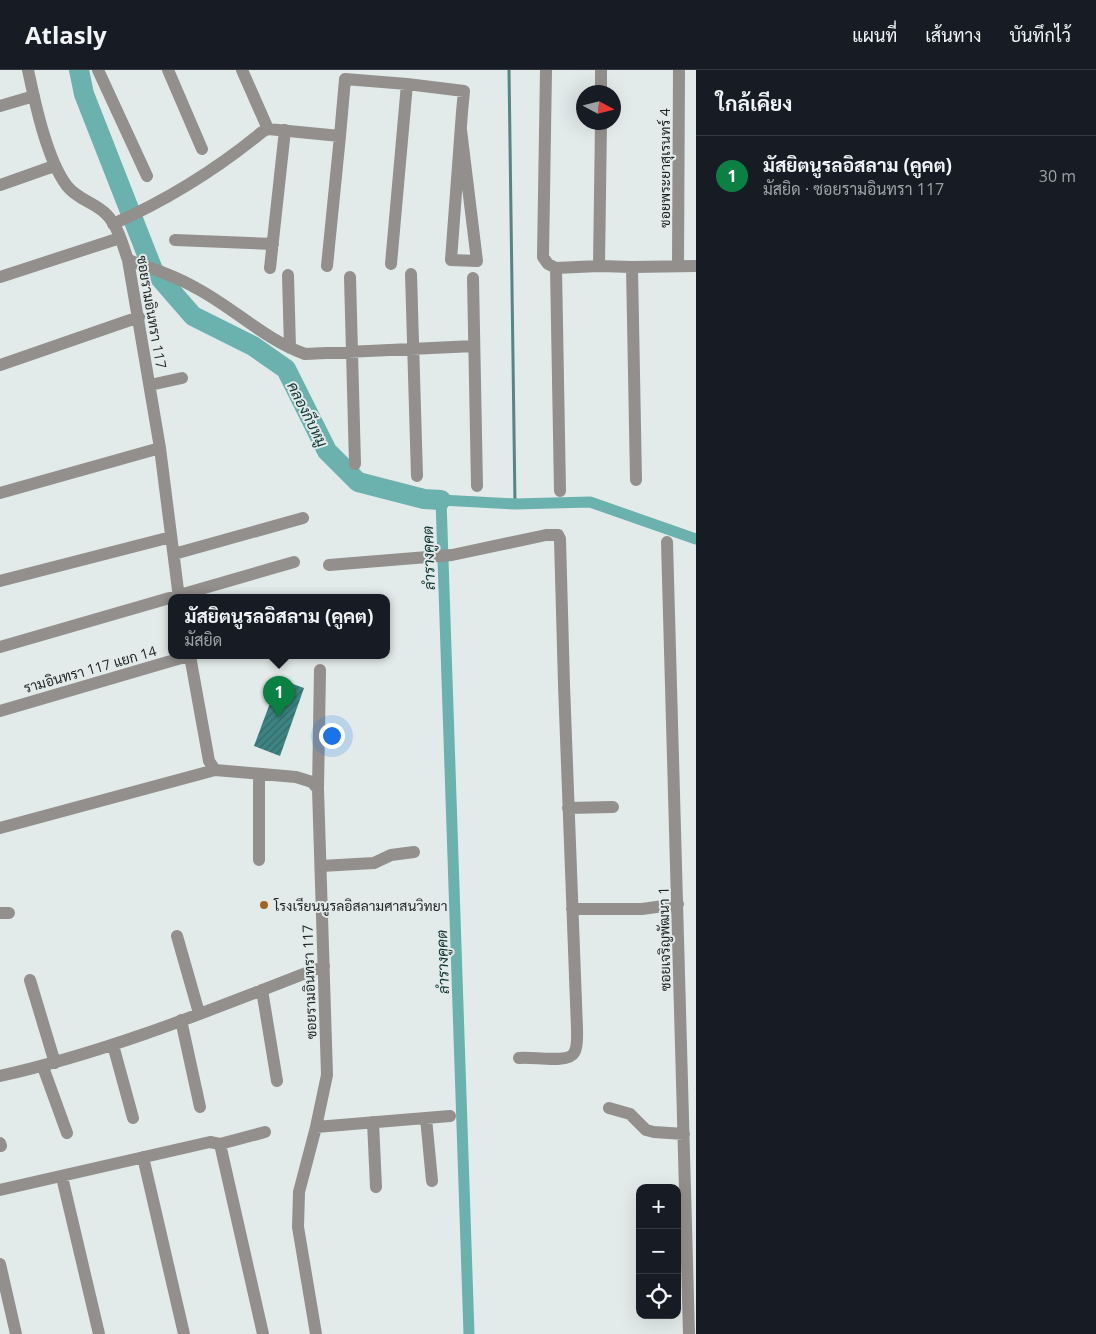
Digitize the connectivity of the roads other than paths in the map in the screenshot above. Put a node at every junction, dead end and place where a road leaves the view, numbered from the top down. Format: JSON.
{"nodes":[{"id":1,"x":28,"y":70,"type":"edge"},
{"id":2,"x":98,"y":70,"type":"edge"},
{"id":3,"x":168,"y":70,"type":"edge"},
{"id":4,"x":242,"y":70,"type":"edge"},
{"id":5,"x":546,"y":70,"type":"edge"},
{"id":6,"x":602,"y":70,"type":"edge"},
{"id":7,"x":679,"y":70,"type":"edge"},
{"id":8,"x":346,"y":74,"type":"edge"},
{"id":9,"x":408,"y":84,"type":"junction"},
{"id":10,"x":601,"y":85,"type":"edge"},
{"id":11,"x":34,"y":96,"type":"junction"},
{"id":12,"x":0,"y":106,"type":"edge"},
{"id":13,"x":268,"y":129,"type":"junction"},
{"id":14,"x":286,"y":130,"type":"junction"},
{"id":15,"x":460,"y":130,"type":"junction"},
{"id":16,"x":601,"y":130,"type":"edge"},
{"id":17,"x":340,"y":136,"type":"junction"},
{"id":18,"x":202,"y":150,"type":"dead end"},
{"id":19,"x":54,"y":166,"type":"junction"},
{"id":20,"x":147,"y":176,"type":"dead end"},
{"id":21,"x":0,"y":185,"type":"edge"},
{"id":22,"x":113,"y":224,"type":"junction"},
{"id":23,"x":120,"y":238,"type":"junction"},
{"id":24,"x":175,"y":240,"type":"dead end"},
{"id":25,"x":273,"y":244,"type":"junction"},
{"id":26,"x":128,"y":260,"type":"junction"},
{"id":27,"x":391,"y":264,"type":"dead end"},
{"id":28,"x":326,"y":266,"type":"dead end"},
{"id":29,"x":599,"y":266,"type":"junction"},
{"id":30,"x":678,"y":266,"type":"junction"},
{"id":31,"x":696,"y":266,"type":"edge"},
{"id":32,"x":632,"y":267,"type":"junction"},
{"id":33,"x":270,"y":268,"type":"dead end"},
{"id":34,"x":556,"y":268,"type":"junction"},
{"id":35,"x":411,"y":274,"type":"dead end"},
{"id":36,"x":288,"y":275,"type":"dead end"},
{"id":37,"x":0,"y":277,"type":"edge"},
{"id":38,"x":350,"y":277,"type":"dead end"},
{"id":39,"x":473,"y":278,"type":"dead end"},
{"id":40,"x":139,"y":317,"type":"junction"},
{"id":41,"x":474,"y":346,"type":"junction"},
{"id":42,"x":290,"y":348,"type":"junction"},
{"id":43,"x":413,"y":349,"type":"junction"},
{"id":44,"x":352,"y":352,"type":"junction"},
{"id":45,"x":0,"y":365,"type":"edge"},
{"id":46,"x":182,"y":378,"type":"dead end"},
{"id":47,"x":150,"y":385,"type":"junction"},
{"id":48,"x":160,"y":448,"type":"junction"},
{"id":49,"x":355,"y":464,"type":"dead end"},
{"id":50,"x":417,"y":476,"type":"dead end"},
{"id":51,"x":636,"y":480,"type":"dead end"},
{"id":52,"x":477,"y":486,"type":"dead end"},
{"id":53,"x":560,"y":490,"type":"dead end"},
{"id":54,"x":0,"y":493,"type":"edge"},
{"id":55,"x":303,"y":518,"type":"dead end"},
{"id":56,"x":171,"y":537,"type":"junction"},
{"id":57,"x":667,"y":542,"type":"dead end"},
{"id":58,"x":174,"y":554,"type":"junction"},
{"id":59,"x":294,"y":562,"type":"dead end"},
{"id":60,"x":329,"y":565,"type":"dead end"},
{"id":61,"x":0,"y":581,"type":"edge"},
{"id":62,"x":179,"y":594,"type":"edge"},
{"id":63,"x":189,"y":594,"type":"edge"},
{"id":64,"x":168,"y":600,"type":"edge"},
{"id":65,"x":0,"y":647,"type":"edge"},
{"id":66,"x":179,"y":659,"type":"edge"},
{"id":67,"x":190,"y":659,"type":"edge"},
{"id":68,"x":320,"y":670,"type":"dead end"},
{"id":69,"x":0,"y":711,"type":"edge"},
{"id":70,"x":215,"y":770,"type":"junction"},
{"id":71,"x":259,"y":774,"type":"junction"},
{"id":72,"x":318,"y":789,"type":"junction"},
{"id":73,"x":613,"y":807,"type":"dead end"},
{"id":74,"x":568,"y":808,"type":"junction"},
{"id":75,"x":0,"y":828,"type":"edge"},
{"id":76,"x":414,"y":852,"type":"dead end"},
{"id":77,"x":259,"y":860,"type":"dead end"},
{"id":78,"x":321,"y":866,"type":"junction"},
{"id":79,"x":678,"y":904,"type":"junction"},
{"id":80,"x":572,"y":909,"type":"junction"},
{"id":81,"x":177,"y":936,"type":"dead end"},
{"id":82,"x":324,"y":966,"type":"junction"},
{"id":83,"x":30,"y":980,"type":"dead end"},
{"id":84,"x":262,"y":990,"type":"junction"},
{"id":85,"x":200,"y":1013,"type":"junction"},
{"id":86,"x":181,"y":1020,"type":"junction"},
{"id":87,"x":113,"y":1045,"type":"junction"},
{"id":88,"x":519,"y":1058,"type":"dead end"},
{"id":89,"x":49,"y":1065,"type":"junction"},
{"id":90,"x":0,"y":1076,"type":"edge"},
{"id":91,"x":277,"y":1081,"type":"dead end"},
{"id":92,"x":200,"y":1107,"type":"dead end"},
{"id":93,"x":610,"y":1108,"type":"dead end"},
{"id":94,"x":450,"y":1116,"type":"dead end"},
{"id":95,"x":133,"y":1118,"type":"dead end"},
{"id":96,"x":426,"y":1118,"type":"junction"},
{"id":97,"x":372,"y":1122,"type":"junction"},
{"id":98,"x":316,"y":1127,"type":"junction"},
{"id":99,"x":265,"y":1132,"type":"dead end"},
{"id":100,"x":67,"y":1133,"type":"dead end"},
{"id":101,"x":684,"y":1134,"type":"junction"},
{"id":102,"x":220,"y":1144,"type":"junction"},
{"id":103,"x":143,"y":1157,"type":"junction"},
{"id":104,"x":62,"y":1176,"type":"junction"},
{"id":105,"x":432,"y":1181,"type":"dead end"},
{"id":106,"x":376,"y":1187,"type":"dead end"},
{"id":107,"x":0,"y":1190,"type":"edge"},
{"id":108,"x":0,"y":1264,"type":"edge"},
{"id":109,"x":16,"y":1334,"type":"edge"},
{"id":110,"x":99,"y":1334,"type":"edge"},
{"id":111,"x":184,"y":1334,"type":"edge"},
{"id":112,"x":263,"y":1334,"type":"edge"},
{"id":113,"x":316,"y":1334,"type":"edge"},
{"id":114,"x":689,"y":1334,"type":"edge"}],
"edges":[{"from":1,"to":11,"type":"street","name":"ซอยรามอินทรา 117"},
{"from":2,"to":20,"type":"street"},
{"from":3,"to":18,"type":"street"},
{"from":4,"to":13,"type":"street"},
{"from":5,"to":34,"type":"street"},
{"from":6,"to":10,"type":"street"},
{"from":7,"to":30,"type":"street","name":"ซอยพระยาสุเรนทร์ 4"},
{"from":8,"to":9,"type":"street"},
{"from":8,"to":17,"type":"street"},
{"from":9,"to":15,"type":"street"},
{"from":9,"to":27,"type":"street"},
{"from":11,"to":12,"type":"street"},
{"from":11,"to":19,"type":"street","name":"ซอยรามอินทรา 117"},
{"from":13,"to":14,"type":"street"},
{"from":13,"to":22,"type":"street"},
{"from":14,"to":17,"type":"street"},
{"from":14,"to":25,"type":"street"},
{"from":15,"to":15,"type":"street"},
{"from":16,"to":29,"type":"street"},
{"from":17,"to":28,"type":"street"},
{"from":19,"to":21,"type":"street"},
{"from":19,"to":22,"type":"street","name":"ซอยรามอินทรา 117"},
{"from":22,"to":23,"type":"street","name":"ซอยรามอินทรา 117"},
{"from":23,"to":26,"type":"street","name":"ซอยรามอินทรา 117"},
{"from":23,"to":37,"type":"street"},
{"from":24,"to":25,"type":"street"},
{"from":25,"to":33,"type":"street"},
{"from":26,"to":40,"type":"street","name":"ซอยรามอินทรา 117"},
{"from":26,"to":42,"type":"street"},
{"from":29,"to":32,"type":"street"},
{"from":29,"to":34,"type":"street"},
{"from":30,"to":31,"type":"street"},
{"from":30,"to":32,"type":"street"},
{"from":32,"to":51,"type":"street"},
{"from":34,"to":53,"type":"street"},
{"from":35,"to":43,"type":"street"},
{"from":36,"to":42,"type":"street"},
{"from":38,"to":44,"type":"street"},
{"from":39,"to":41,"type":"street"},
{"from":40,"to":45,"type":"street"},
{"from":40,"to":47,"type":"street","name":"ซอยรามอินทรา 117"},
{"from":41,"to":43,"type":"street"},
{"from":41,"to":52,"type":"street"},
{"from":42,"to":44,"type":"street"},
{"from":43,"to":44,"type":"street"},
{"from":43,"to":50,"type":"street"},
{"from":44,"to":49,"type":"street"},
{"from":46,"to":47,"type":"street"},
{"from":47,"to":48,"type":"street","name":"ซอยรามอินทรา 117"},
{"from":48,"to":54,"type":"street"},
{"from":48,"to":56,"type":"street","name":"ซอยรามอินทรา 117"},
{"from":55,"to":58,"type":"street"},
{"from":56,"to":58,"type":"street","name":"ซอยรามอินทรา 117"},
{"from":56,"to":61,"type":"street"},
{"from":57,"to":79,"type":"street","name":"ซอยเจริญพัฒนา 1"},
{"from":58,"to":62,"type":"street","name":"ซอยรามอินทรา 117"},
{"from":59,"to":63,"type":"street"},
{"from":60,"to":74,"type":"street"},
{"from":64,"to":65,"type":"street"},
{"from":66,"to":69,"type":"street","name":"รามอินทรา 117 แยก 14"},
{"from":67,"to":70,"type":"street"},
{"from":68,"to":72,"type":"street","name":"ซอยรามอินทรา 117"},
{"from":70,"to":71,"type":"street"},
{"from":70,"to":75,"type":"street"},
{"from":71,"to":72,"type":"street"},
{"from":71,"to":77,"type":"street"},
{"from":72,"to":78,"type":"street","name":"ซอยรามอินทรา 117"},
{"from":73,"to":74,"type":"street"},
{"from":74,"to":80,"type":"street"},
{"from":76,"to":78,"type":"street"},
{"from":78,"to":82,"type":"street","name":"ซอยรามอินทรา 117"},
{"from":79,"to":80,"type":"street"},
{"from":79,"to":101,"type":"street","name":"ซอยเจริญพัฒนา 1"},
{"from":80,"to":88,"type":"street"},
{"from":81,"to":85,"type":"street"},
{"from":82,"to":84,"type":"street"},
{"from":82,"to":98,"type":"street","name":"ซอยรามอินทรา 117"},
{"from":83,"to":89,"type":"street"},
{"from":84,"to":85,"type":"street"},
{"from":84,"to":91,"type":"street"},
{"from":85,"to":86,"type":"street"},
{"from":86,"to":87,"type":"street"},
{"from":86,"to":92,"type":"street"},
{"from":87,"to":89,"type":"street"},
{"from":87,"to":95,"type":"street"},
{"from":89,"to":90,"type":"street"},
{"from":89,"to":100,"type":"street"},
{"from":93,"to":101,"type":"street"},
{"from":94,"to":96,"type":"street"},
{"from":96,"to":97,"type":"street"},
{"from":96,"to":105,"type":"street"},
{"from":97,"to":98,"type":"street"},
{"from":97,"to":106,"type":"street"},
{"from":98,"to":113,"type":"street","name":"ซอยรามอินทรา 117"},
{"from":99,"to":102,"type":"street"},
{"from":101,"to":114,"type":"street","name":"ซอยเจริญพัฒนา 1"},
{"from":102,"to":103,"type":"street"},
{"from":102,"to":112,"type":"street"},
{"from":103,"to":104,"type":"street"},
{"from":103,"to":111,"type":"street"},
{"from":104,"to":107,"type":"street"},
{"from":104,"to":110,"type":"street"},
{"from":108,"to":109,"type":"street"}]}
